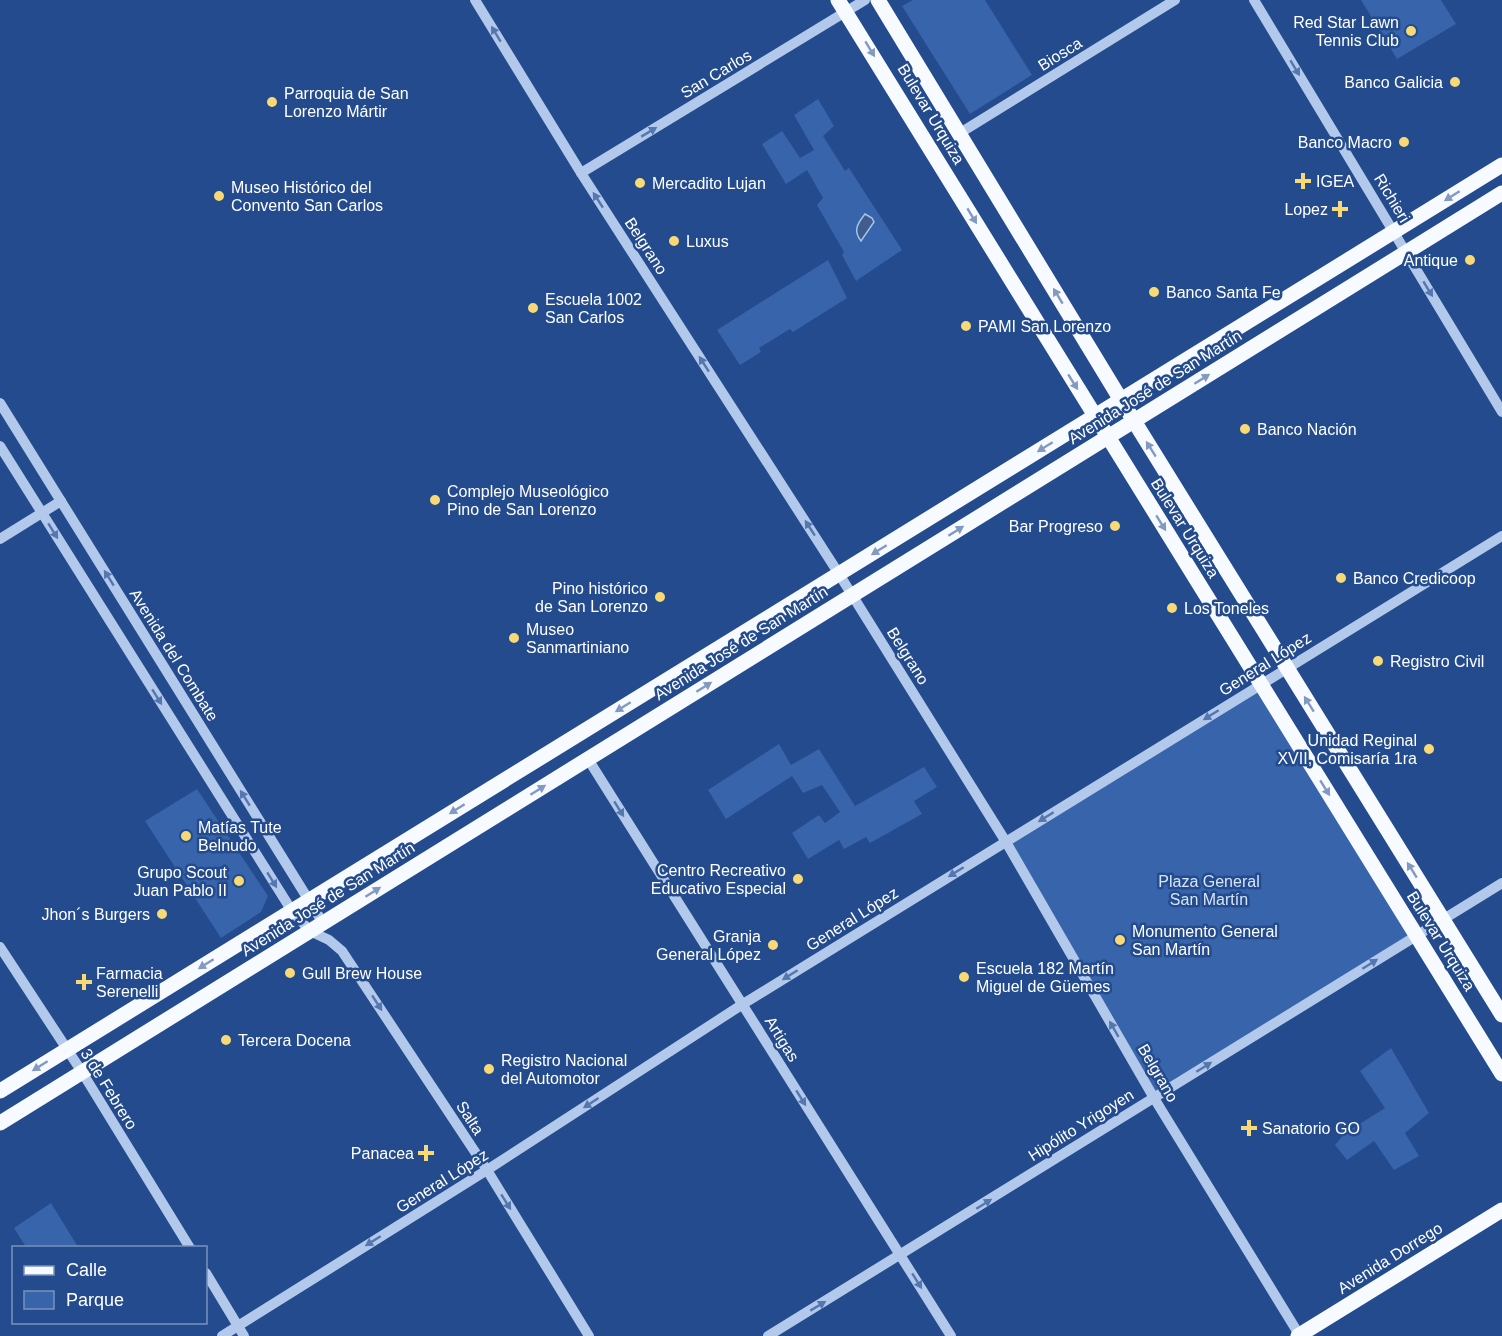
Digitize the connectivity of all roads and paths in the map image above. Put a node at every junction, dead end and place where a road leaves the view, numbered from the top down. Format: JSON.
{"nodes":[{"id":1,"x":475,"y":0,"type":"edge"},
{"id":2,"x":865,"y":0,"type":"edge"},
{"id":3,"x":878,"y":0,"type":"edge"},
{"id":4,"x":1175,"y":0,"type":"edge"},
{"id":5,"x":1254,"y":0,"type":"edge"},
{"id":6,"x":842,"y":5,"type":"edge"},
{"id":7,"x":960,"y":132,"type":"junction"},
{"id":8,"x":1502,"y":165,"type":"edge"},
{"id":9,"x":581,"y":173,"type":"junction"},
{"id":10,"x":1502,"y":194,"type":"edge"},
{"id":11,"x":1395,"y":232,"type":"junction"},
{"id":12,"x":1407,"y":253,"type":"junction"},
{"id":13,"x":1121,"y":400,"type":"junction"},
{"id":14,"x":0,"y":403,"type":"edge"},
{"id":15,"x":1502,"y":412,"type":"edge"},
{"id":16,"x":1095,"y":417,"type":"junction"},
{"id":17,"x":1134,"y":421,"type":"junction"},
{"id":18,"x":1108,"y":437,"type":"junction"},
{"id":19,"x":0,"y":446,"type":"edge"},
{"id":20,"x":61,"y":501,"type":"junction"},
{"id":21,"x":42,"y":513,"type":"junction"},
{"id":22,"x":1502,"y":536,"type":"edge"},
{"id":23,"x":0,"y":539,"type":"edge"},
{"id":24,"x":839,"y":574,"type":"junction"},
{"id":25,"x":853,"y":595,"type":"junction"},
{"id":26,"x":1287,"y":668,"type":"junction"},
{"id":27,"x":1261,"y":684,"type":"junction"},
{"id":28,"x":588,"y":759,"type":"junction"},
{"id":29,"x":1006,"y":842,"type":"junction"},
{"id":30,"x":1502,"y":883,"type":"edge"},
{"id":31,"x":309,"y":901,"type":"junction"},
{"id":32,"x":292,"y":911,"type":"junction"},
{"id":33,"x":1443,"y":919,"type":"junction"},
{"id":34,"x":317,"y":927,"type":"junction"},
{"id":35,"x":1417,"y":936,"type":"junction"},
{"id":36,"x":0,"y":947,"type":"edge"},
{"id":37,"x":742,"y":1004,"type":"junction"},
{"id":38,"x":1502,"y":1015,"type":"edge"},
{"id":39,"x":67,"y":1050,"type":"junction"},
{"id":40,"x":82,"y":1072,"type":"junction"},
{"id":41,"x":1502,"y":1074,"type":"edge"},
{"id":42,"x":0,"y":1091,"type":"edge"},
{"id":43,"x":1154,"y":1098,"type":"junction"},
{"id":44,"x":0,"y":1123,"type":"edge"},
{"id":45,"x":487,"y":1170,"type":"junction"},
{"id":46,"x":1502,"y":1210,"type":"edge"},
{"id":47,"x":189,"y":1246,"type":"edge"},
{"id":48,"x":901,"y":1256,"type":"junction"},
{"id":49,"x":207,"y":1275,"type":"edge"},
{"id":50,"x":241,"y":1331,"type":"edge"},
{"id":51,"x":222,"y":1336,"type":"edge"},
{"id":52,"x":589,"y":1336,"type":"edge"},
{"id":53,"x":768,"y":1336,"type":"edge"},
{"id":54,"x":951,"y":1336,"type":"edge"},
{"id":55,"x":1299,"y":1336,"type":"edge"}],
"edges":[{"from":9,"to":1,"type":"street","name":"Belgrano","one_way":true},
{"from":2,"to":6,"type":"street","name":"San Carlos"},
{"from":3,"to":7,"type":"main road","name":"Bulevar Urquiza"},
{"from":4,"to":7,"type":"street","name":"Biosca"},
{"from":5,"to":11,"type":"street","name":"Richieri","one_way":true},
{"from":9,"to":6,"type":"street","name":"San Carlos","one_way":true},
{"from":6,"to":16,"type":"main road","name":"Bulevar Urquiza","one_way":true},
{"from":13,"to":7,"type":"main road","name":"Bulevar Urquiza","one_way":true},
{"from":8,"to":11,"type":"main road","name":"Avenida José de San Martín","one_way":true},
{"from":24,"to":9,"type":"street","name":"Belgrano","one_way":true},
{"from":10,"to":12,"type":"main road","name":"Avenida José de San Martín"},
{"from":11,"to":12,"type":"street","name":"Richieri"},
{"from":11,"to":13,"type":"main road","name":"Avenida José de San Martín"},
{"from":12,"to":15,"type":"street","name":"Richieri","one_way":true},
{"from":17,"to":12,"type":"main road","name":"Avenida José de San Martín","one_way":true},
{"from":13,"to":16,"type":"main road","name":"Avenida José de San Martín"},
{"from":13,"to":17,"type":"main road","name":"Bulevar Urquiza"},
{"from":14,"to":20,"type":"street","name":"Avenida del Combate"},
{"from":16,"to":18,"type":"main road","name":"Bulevar Urquiza"},
{"from":16,"to":24,"type":"main road","name":"Avenida José de San Martín","one_way":true},
{"from":17,"to":18,"type":"main road","name":"Avenida José de San Martín"},
{"from":26,"to":17,"type":"main road","name":"Bulevar Urquiza","one_way":true},
{"from":25,"to":18,"type":"main road","name":"Avenida José de San Martín","one_way":true},
{"from":18,"to":27,"type":"main road","name":"Bulevar Urquiza","one_way":true},
{"from":19,"to":21,"type":"street"},
{"from":20,"to":21,"type":"street"},
{"from":31,"to":20,"type":"street","name":"Avenida del Combate","one_way":true},
{"from":21,"to":23,"type":"street"},
{"from":21,"to":32,"type":"street","one_way":true},
{"from":22,"to":26,"type":"street","name":"General López"},
{"from":24,"to":25,"type":"street","name":"Belgrano"},
{"from":24,"to":31,"type":"main road","name":"Avenida José de San Martín","one_way":true},
{"from":28,"to":25,"type":"main road","name":"Avenida José de San Martín","one_way":true},
{"from":25,"to":29,"type":"street","name":"Belgrano"},
{"from":26,"to":27,"type":"street","name":"General López"},
{"from":33,"to":26,"type":"main road","name":"Bulevar Urquiza","one_way":true},
{"from":27,"to":29,"type":"street","name":"General López","one_way":true},
{"from":27,"to":35,"type":"main road","name":"Bulevar Urquiza","one_way":true},
{"from":34,"to":28,"type":"main road","name":"Avenida José de San Martín","one_way":true},
{"from":28,"to":37,"type":"street","name":"Artigas","one_way":true},
{"from":29,"to":37,"type":"street","name":"General López","one_way":true},
{"from":43,"to":29,"type":"street","name":"Belgrano","one_way":true},
{"from":30,"to":33,"type":"street","name":"Hipólito Yrigoyen"},
{"from":31,"to":32,"type":"main road","name":"Avenida José de San Martín"},
{"from":31,"to":34,"type":"street","name":"Avenida del Combate"},
{"from":32,"to":34,"type":"street"},
{"from":32,"to":39,"type":"main road","name":"Avenida José de San Martín","one_way":true},
{"from":33,"to":35,"type":"street","name":"Hipólito Yrigoyen"},
{"from":33,"to":38,"type":"main road","name":"Bulevar Urquiza"},
{"from":34,"to":40,"type":"main road","name":"Avenida José de San Martín"},
{"from":34,"to":45,"type":"street","name":"Salta","one_way":true},
{"from":35,"to":41,"type":"main road","name":"Bulevar Urquiza"},
{"from":43,"to":35,"type":"street","name":"Hipólito Yrigoyen","one_way":true},
{"from":36,"to":39,"type":"street","name":"3 de Febrero"},
{"from":37,"to":45,"type":"street","name":"General López","one_way":true},
{"from":37,"to":48,"type":"street","name":"Artigas","one_way":true},
{"from":39,"to":40,"type":"street","name":"3 de Febrero"},
{"from":39,"to":42,"type":"main road","name":"Avenida José de San Martín","one_way":true},
{"from":40,"to":44,"type":"main road","name":"Avenida José de San Martín"},
{"from":40,"to":47,"type":"street","name":"3 de Febrero"},
{"from":48,"to":43,"type":"street","name":"Hipólito Yrigoyen","one_way":true},
{"from":43,"to":55,"type":"street","name":"Belgrano"},
{"from":45,"to":50,"type":"street","name":"General López","one_way":true},
{"from":45,"to":52,"type":"street","name":"Salta","one_way":true},
{"from":46,"to":55,"type":"main road","name":"Avenida Dorrego"},
{"from":53,"to":48,"type":"street","name":"Hipólito Yrigoyen","one_way":true},
{"from":48,"to":54,"type":"street","name":"Artigas","one_way":true},
{"from":49,"to":50,"type":"street"},
{"from":50,"to":51,"type":"street","name":"General López"}]}
